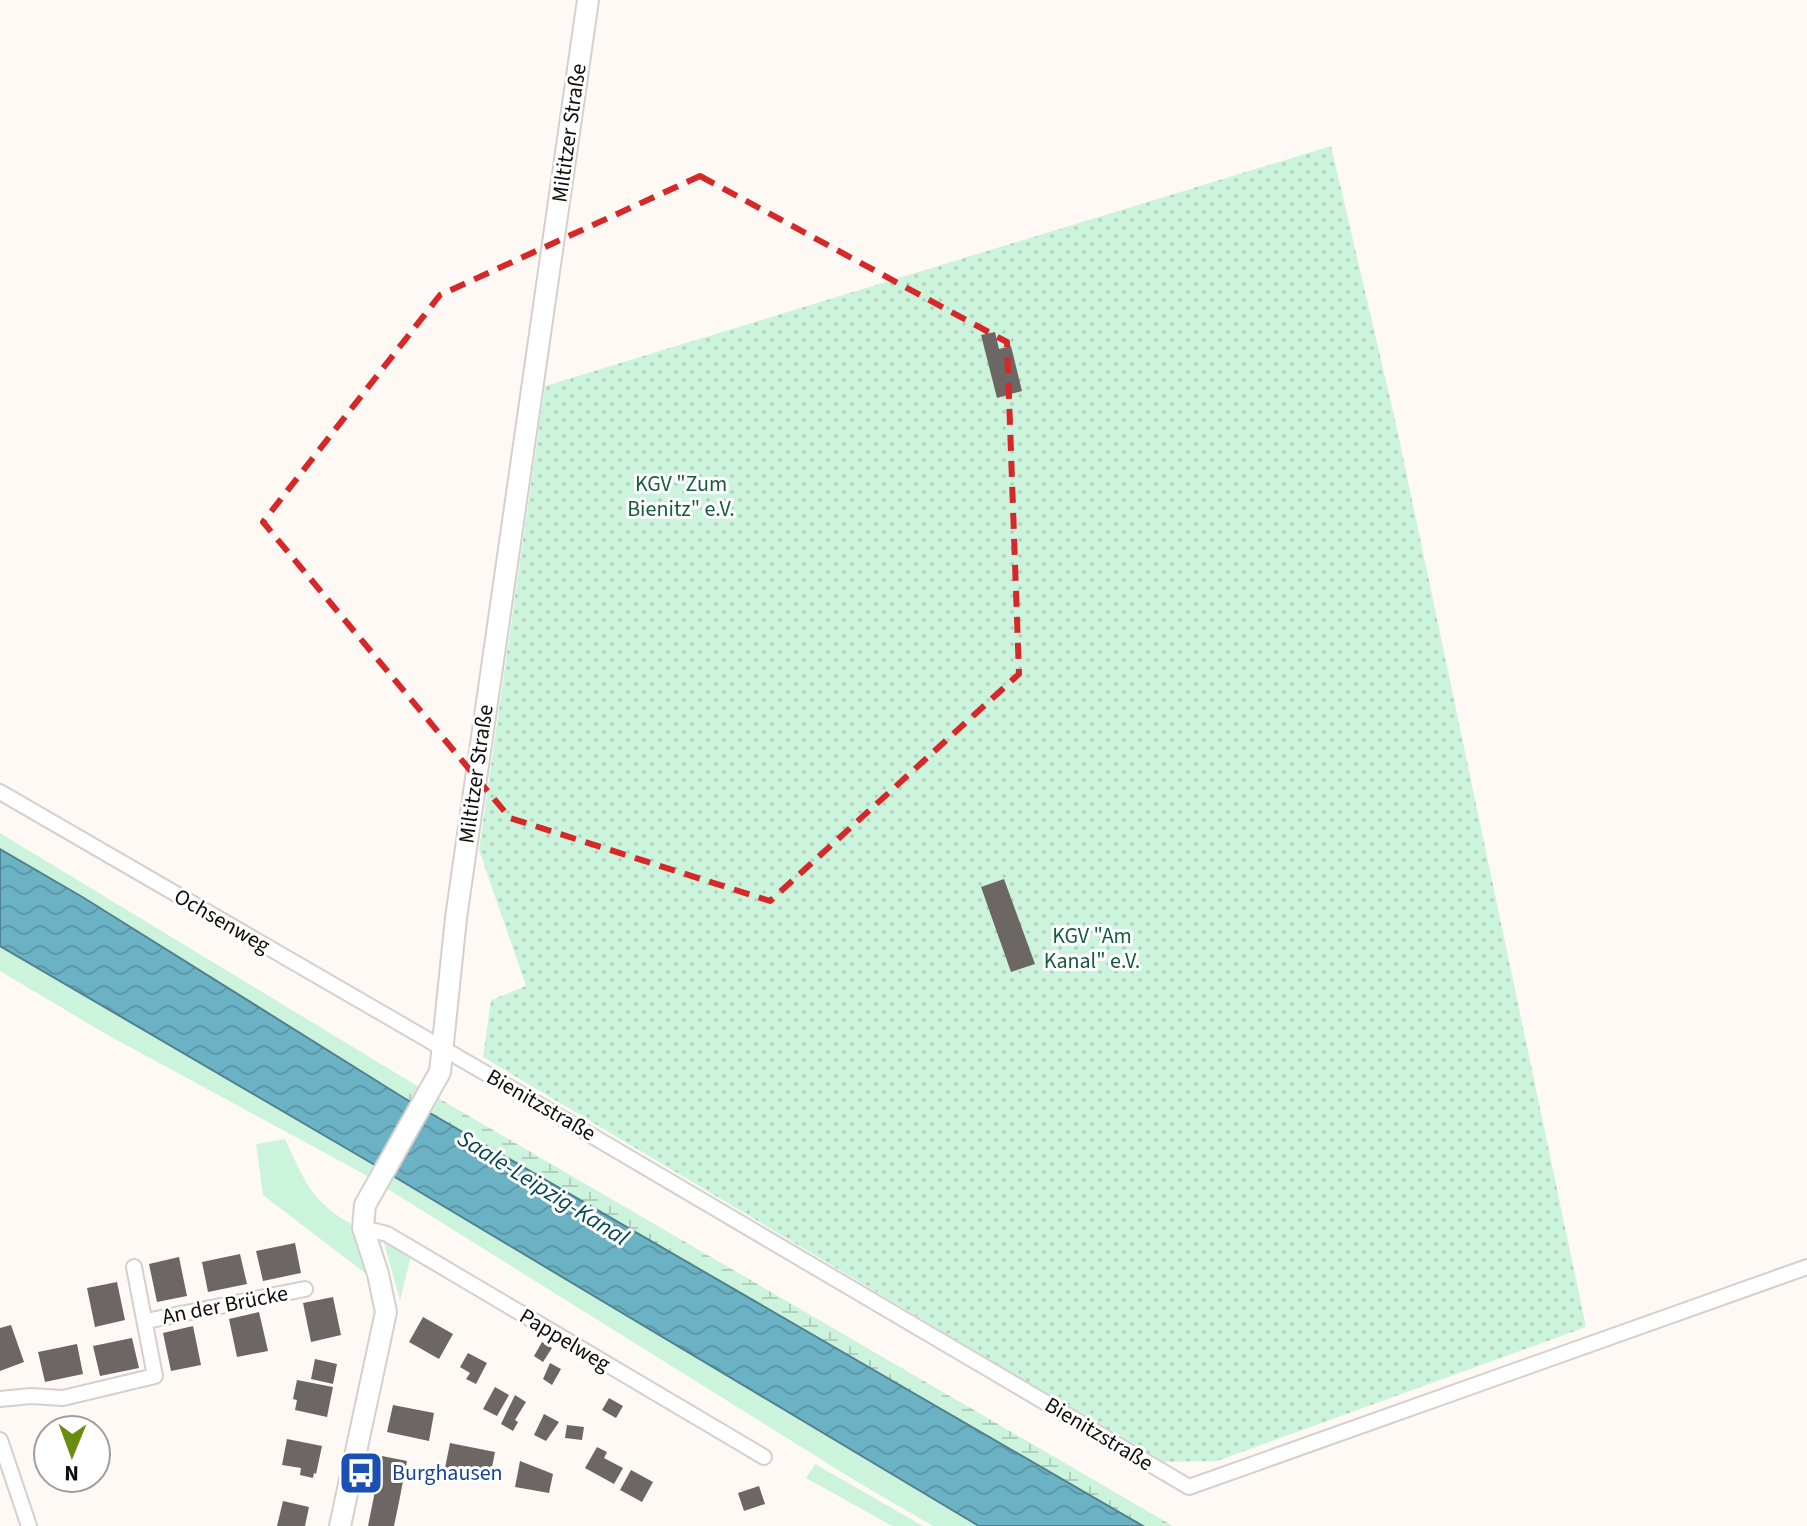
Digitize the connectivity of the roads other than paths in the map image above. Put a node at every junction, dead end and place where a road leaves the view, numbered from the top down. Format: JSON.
{"nodes":[{"id":1,"x":588,"y":0,"type":"edge"},
{"id":2,"x":0,"y":792,"type":"edge"},
{"id":3,"x":443,"y":1049,"type":"junction"},
{"id":4,"x":363,"y":1228,"type":"junction"},
{"id":5,"x":134,"y":1267,"type":"dead end"},
{"id":6,"x":1807,"y":1267,"type":"edge"},
{"id":7,"x":305,"y":1289,"type":"dead end"},
{"id":8,"x":146,"y":1321,"type":"junction"},
{"id":9,"x":0,"y":1399,"type":"edge"},
{"id":10,"x":0,"y":1440,"type":"edge"},
{"id":11,"x":764,"y":1457,"type":"dead end"},
{"id":12,"x":29,"y":1526,"type":"edge"},
{"id":13,"x":340,"y":1526,"type":"edge"}],
"edges":[{"from":1,"to":3,"type":"street","name":"Miltitzer Straße"},
{"from":2,"to":3,"type":"street","name":"Ochsenweg"},
{"from":3,"to":4,"type":"street","name":"Miltitzer Straße"},
{"from":3,"to":6,"type":"street","name":"Bienitzstraße"},
{"from":4,"to":11,"type":"street","name":"Pappelweg"},
{"from":4,"to":13,"type":"street"},
{"from":5,"to":8,"type":"street","name":"An der Brücke"},
{"from":7,"to":8,"type":"street","name":"An der Brücke"},
{"from":8,"to":9,"type":"street","name":"An der Brücke"},
{"from":10,"to":12,"type":"street"}]}
